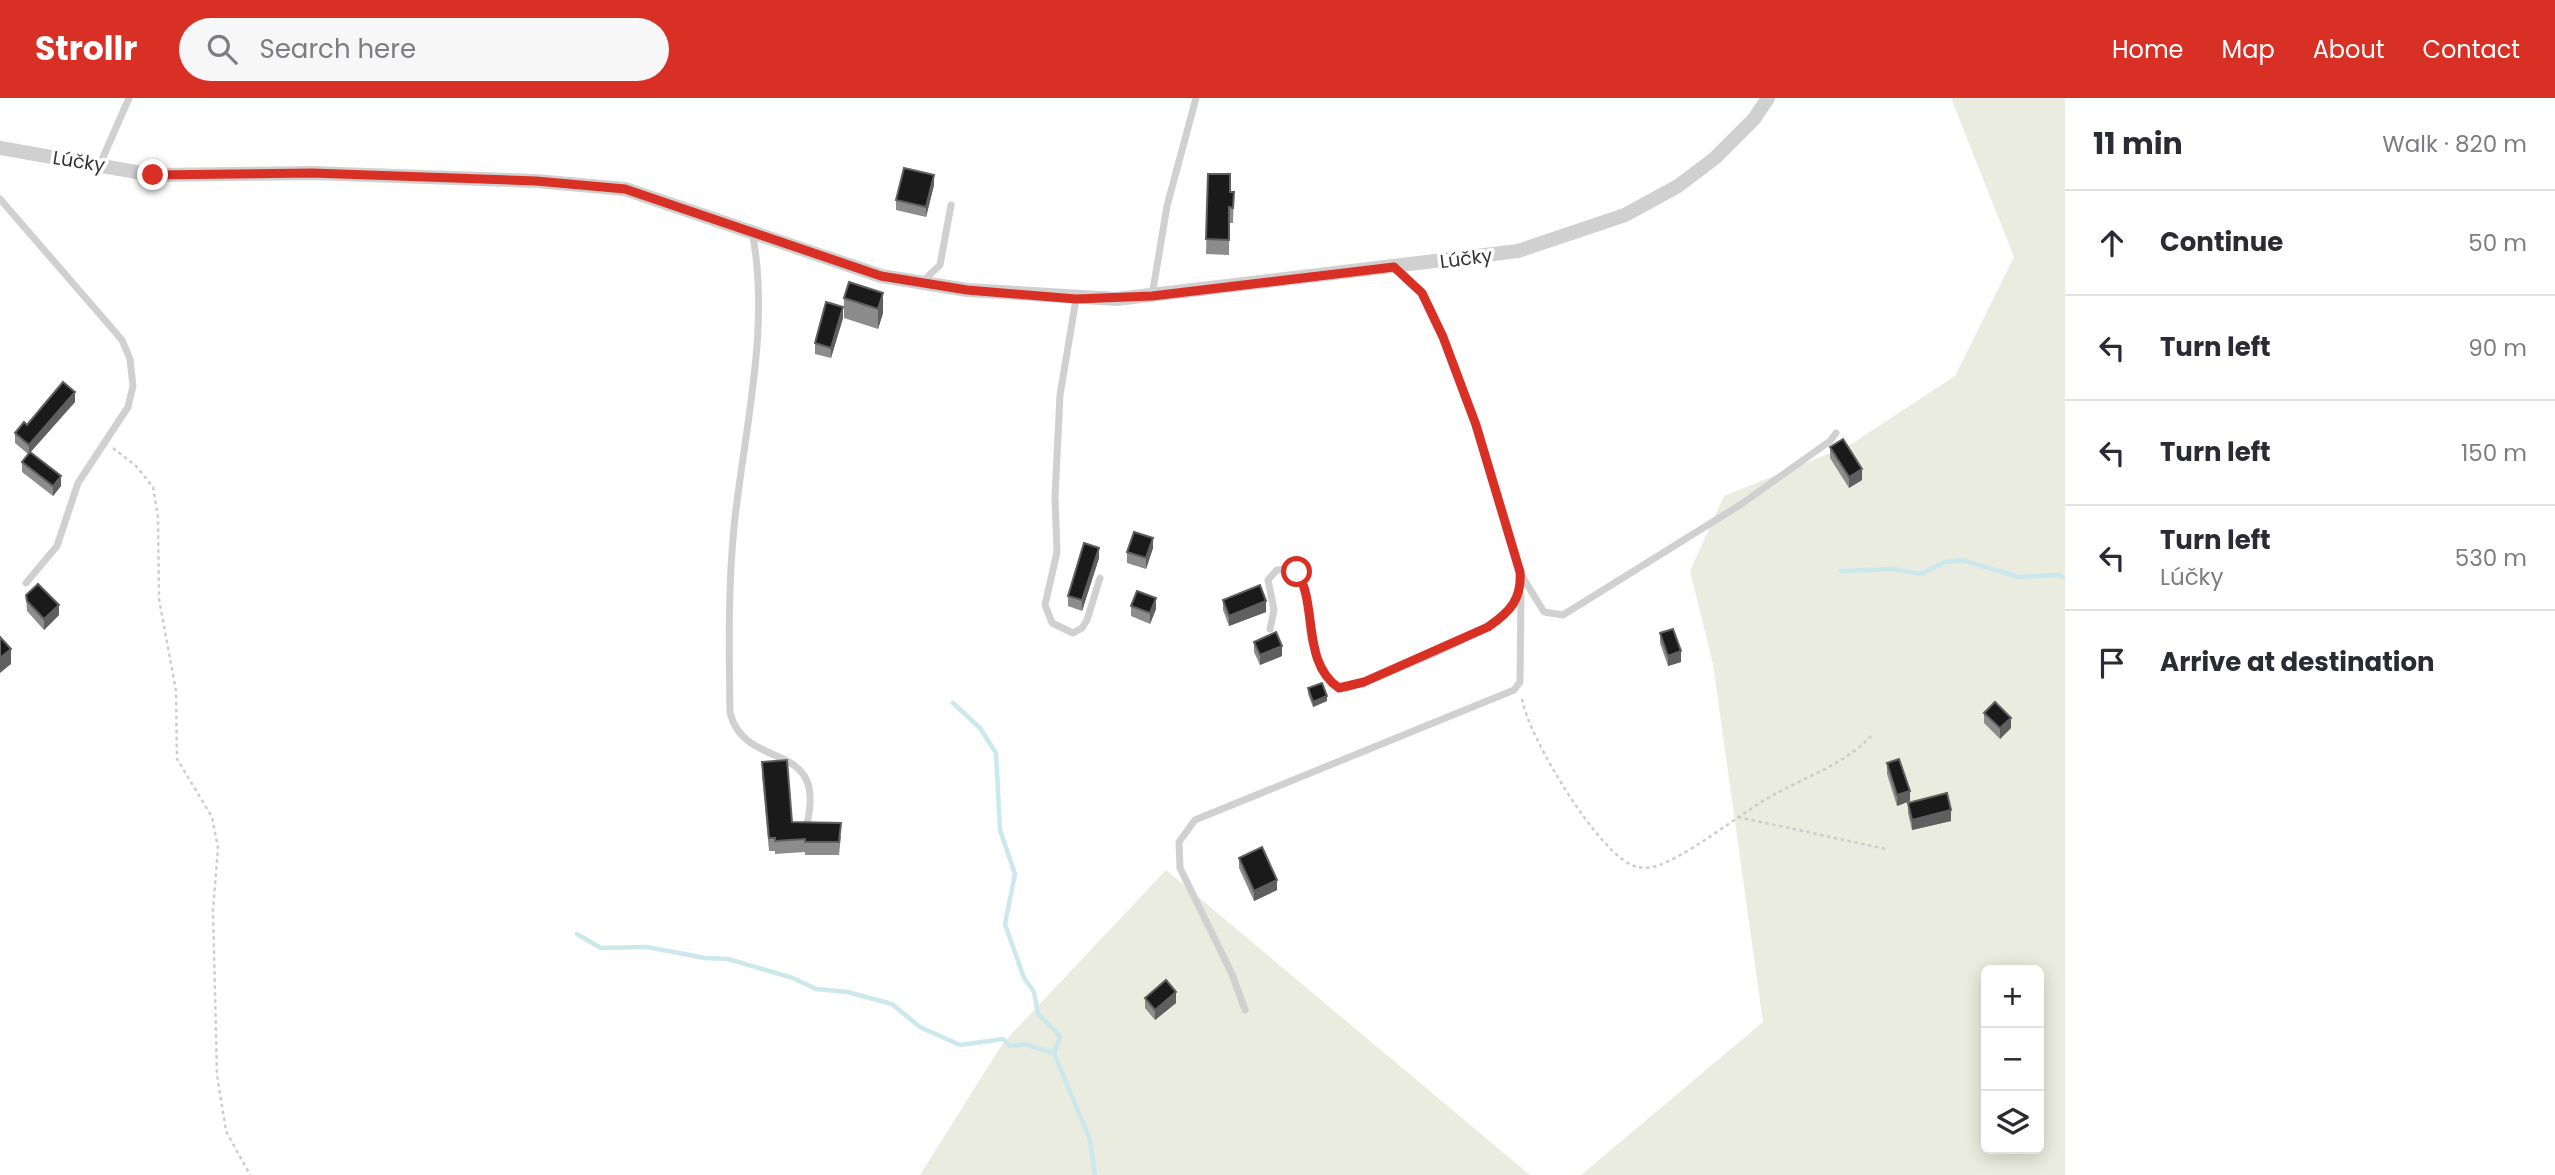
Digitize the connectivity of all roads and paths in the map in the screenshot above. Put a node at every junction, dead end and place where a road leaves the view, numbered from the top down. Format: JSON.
{"nodes":[{"id":1,"x":129,"y":98,"type":"edge"},
{"id":2,"x":1196,"y":98,"type":"edge"},
{"id":3,"x":1768,"y":98,"type":"edge"},
{"id":4,"x":0,"y":148,"type":"edge"},
{"id":5,"x":100,"y":164,"type":"junction"},
{"id":6,"x":0,"y":199,"type":"edge"},
{"id":7,"x":951,"y":205,"type":"dead end"},
{"id":8,"x":752,"y":230,"type":"junction"},
{"id":9,"x":1394,"y":267,"type":"junction"},
{"id":10,"x":919,"y":283,"type":"junction"},
{"id":11,"x":1152,"y":296,"type":"junction"},
{"id":12,"x":1076,"y":299,"type":"junction"},
{"id":13,"x":1836,"y":433,"type":"dead end"},
{"id":14,"x":106,"y":442,"type":"junction"},
{"id":15,"x":1520,"y":572,"type":"junction"},
{"id":16,"x":1100,"y":578,"type":"dead end"},
{"id":17,"x":26,"y":583,"type":"dead end"},
{"id":18,"x":1521,"y":590,"type":"junction"},
{"id":19,"x":1270,"y":629,"type":"dead end"},
{"id":20,"x":1520,"y":682,"type":"junction"},
{"id":21,"x":1872,"y":735,"type":"dead end"},
{"id":22,"x":1738,"y":817,"type":"junction"},
{"id":23,"x":806,"y":828,"type":"edge"},
{"id":24,"x":1886,"y":849,"type":"dead end"},
{"id":25,"x":1245,"y":1010,"type":"dead end"},
{"id":26,"x":250,"y":1175,"type":"edge"}],
"edges":[{"from":1,"to":5,"type":"lane"},
{"from":2,"to":11,"type":"lane"},
{"from":3,"to":9,"type":"street","name":"Lúčky"},
{"from":4,"to":5,"type":"street","name":"Lúčky"},
{"from":5,"to":8,"type":"street","name":"Lúčky"},
{"from":6,"to":14,"type":"lane"},
{"from":7,"to":10,"type":"lane"},
{"from":8,"to":10,"type":"street","name":"Lúčky"},
{"from":8,"to":23,"type":"lane"},
{"from":9,"to":11,"type":"street","name":"Lúčky"},
{"from":9,"to":15,"type":"lane"},
{"from":10,"to":12,"type":"street","name":"Lúčky"},
{"from":11,"to":12,"type":"street","name":"Lúčky"},
{"from":12,"to":16,"type":"lane"},
{"from":13,"to":15,"type":"lane"},
{"from":14,"to":17,"type":"lane"},
{"from":14,"to":26,"type":"path"},
{"from":15,"to":18,"type":"lane"},
{"from":18,"to":19,"type":"lane"},
{"from":18,"to":20,"type":"lane"},
{"from":20,"to":22,"type":"path"},
{"from":20,"to":25,"type":"lane"},
{"from":21,"to":22,"type":"path"},
{"from":22,"to":24,"type":"path"}]}
